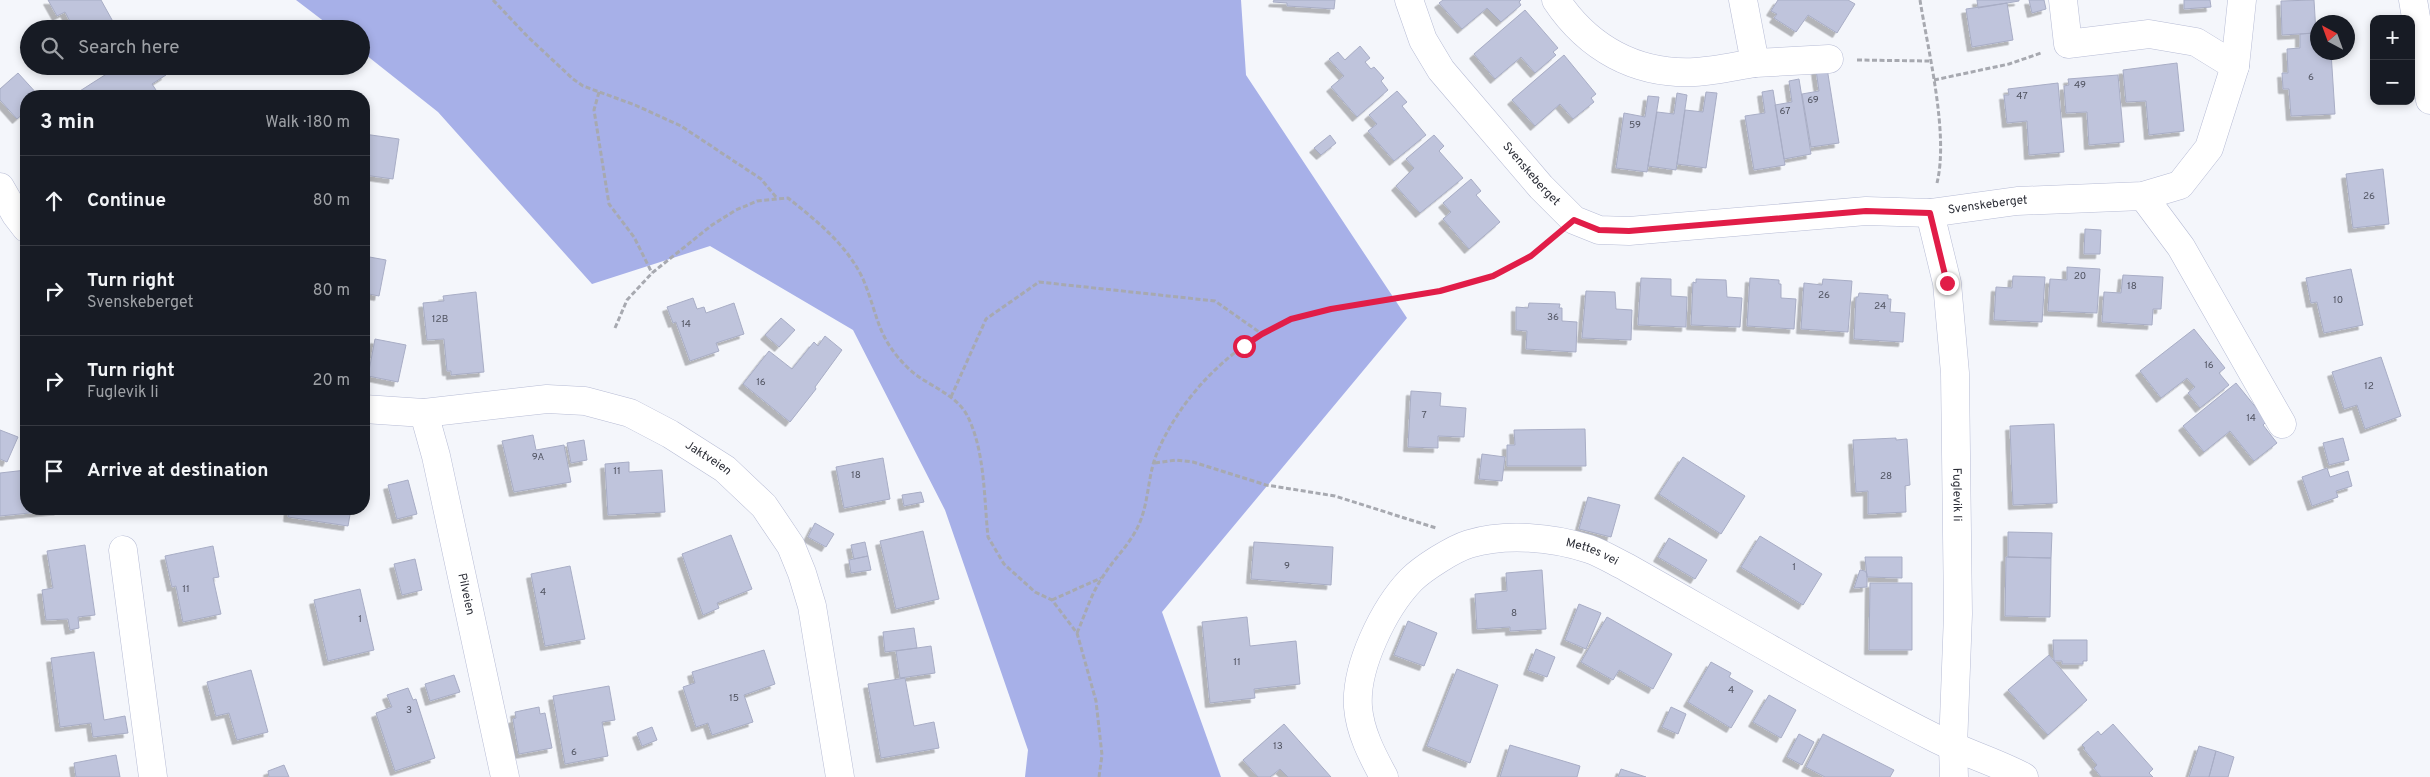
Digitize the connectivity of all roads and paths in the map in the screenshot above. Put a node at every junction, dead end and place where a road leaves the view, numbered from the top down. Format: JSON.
{"nodes":[{"id":1,"x":493,"y":0,"type":"edge"},
{"id":2,"x":1410,"y":0,"type":"edge"},
{"id":3,"x":1556,"y":0,"type":"edge"},
{"id":4,"x":1743,"y":0,"type":"edge"},
{"id":5,"x":1920,"y":0,"type":"edge"},
{"id":6,"x":2063,"y":0,"type":"edge"},
{"id":7,"x":2242,"y":0,"type":"edge"},
{"id":8,"x":2413,"y":0,"type":"edge"},
{"id":9,"x":2068,"y":44,"type":"junction"},
{"id":10,"x":1829,"y":59,"type":"joint"},
{"id":11,"x":1929,"y":61,"type":"junction"},
{"id":12,"x":1755,"y":63,"type":"junction"},
{"id":13,"x":2235,"y":66,"type":"junction"},
{"id":14,"x":1934,"y":80,"type":"junction"},
{"id":15,"x":599,"y":92,"type":"junction"},
{"id":16,"x":2430,"y":100,"type":"edge"},
{"id":17,"x":0,"y":187,"type":"edge"},
{"id":18,"x":2143,"y":196,"type":"junction"},
{"id":19,"x":776,"y":198,"type":"junction"},
{"id":20,"x":1930,"y":213,"type":"junction"},
{"id":21,"x":20,"y":220,"type":"edge"},
{"id":22,"x":1574,"y":220,"type":"junction"},
{"id":23,"x":652,"y":273,"type":"junction"},
{"id":24,"x":615,"y":328,"type":"dead end"},
{"id":25,"x":1262,"y":334,"type":"junction"},
{"id":26,"x":951,"y":397,"type":"junction"},
{"id":27,"x":370,"y":409,"type":"edge"},
{"id":28,"x":424,"y":413,"type":"junction"},
{"id":29,"x":2282,"y":424,"type":"dead end"},
{"id":30,"x":1154,"y":463,"type":"junction"},
{"id":31,"x":1468,"y":545,"type":"junction"},
{"id":32,"x":123,"y":550,"type":"dead end"},
{"id":33,"x":1101,"y":578,"type":"junction"},
{"id":34,"x":1052,"y":600,"type":"junction"},
{"id":35,"x":1077,"y":633,"type":"junction"},
{"id":36,"x":1953,"y":747,"type":"junction"},
{"id":37,"x":153,"y":777,"type":"edge"},
{"id":38,"x":505,"y":777,"type":"edge"},
{"id":39,"x":840,"y":777,"type":"edge"},
{"id":40,"x":1100,"y":777,"type":"edge"},
{"id":41,"x":1384,"y":777,"type":"edge"},
{"id":42,"x":1954,"y":777,"type":"edge"},
{"id":43,"x":2024,"y":777,"type":"edge"}],
"edges":[{"from":1,"to":15,"type":"path"},
{"from":2,"to":22,"type":"street","name":"Svenskeberget"},
{"from":3,"to":12,"type":"street"},
{"from":4,"to":12,"type":"street"},
{"from":5,"to":11,"type":"path"},
{"from":6,"to":9,"type":"street"},
{"from":7,"to":13,"type":"street","name":"Svenskeberget"},
{"from":8,"to":16,"type":"street"},
{"from":9,"to":13,"type":"street"},
{"from":9,"to":14,"type":"path"},
{"from":10,"to":11,"type":"path"},
{"from":10,"to":12,"type":"street"},
{"from":11,"to":14,"type":"path"},
{"from":13,"to":18,"type":"street","name":"Svenskeberget"},
{"from":14,"to":20,"type":"path"},
{"from":15,"to":19,"type":"path"},
{"from":15,"to":23,"type":"path"},
{"from":17,"to":21,"type":"street"},
{"from":18,"to":20,"type":"street","name":"Svenskeberget"},
{"from":18,"to":29,"type":"street"},
{"from":19,"to":23,"type":"path"},
{"from":19,"to":26,"type":"path"},
{"from":20,"to":22,"type":"street","name":"Svenskeberget"},
{"from":20,"to":36,"type":"street","name":"Fuglevik li"},
{"from":22,"to":25,"type":"path"},
{"from":23,"to":24,"type":"path"},
{"from":25,"to":26,"type":"path"},
{"from":25,"to":30,"type":"path"},
{"from":26,"to":34,"type":"path"},
{"from":27,"to":28,"type":"street","name":"Jaktveien"},
{"from":28,"to":38,"type":"street","name":"Pilveien"},
{"from":28,"to":39,"type":"street","name":"Jaktveien"},
{"from":30,"to":31,"type":"path"},
{"from":30,"to":33,"type":"path"},
{"from":31,"to":36,"type":"street","name":"Mettes vei"},
{"from":31,"to":41,"type":"street","name":"Mettes vei"},
{"from":32,"to":37,"type":"street"},
{"from":33,"to":34,"type":"path"},
{"from":33,"to":35,"type":"path"},
{"from":34,"to":35,"type":"path"},
{"from":35,"to":40,"type":"path"},
{"from":36,"to":42,"type":"street","name":"Fuglevik li"},
{"from":36,"to":43,"type":"street","name":"Mettes vei"}]}
